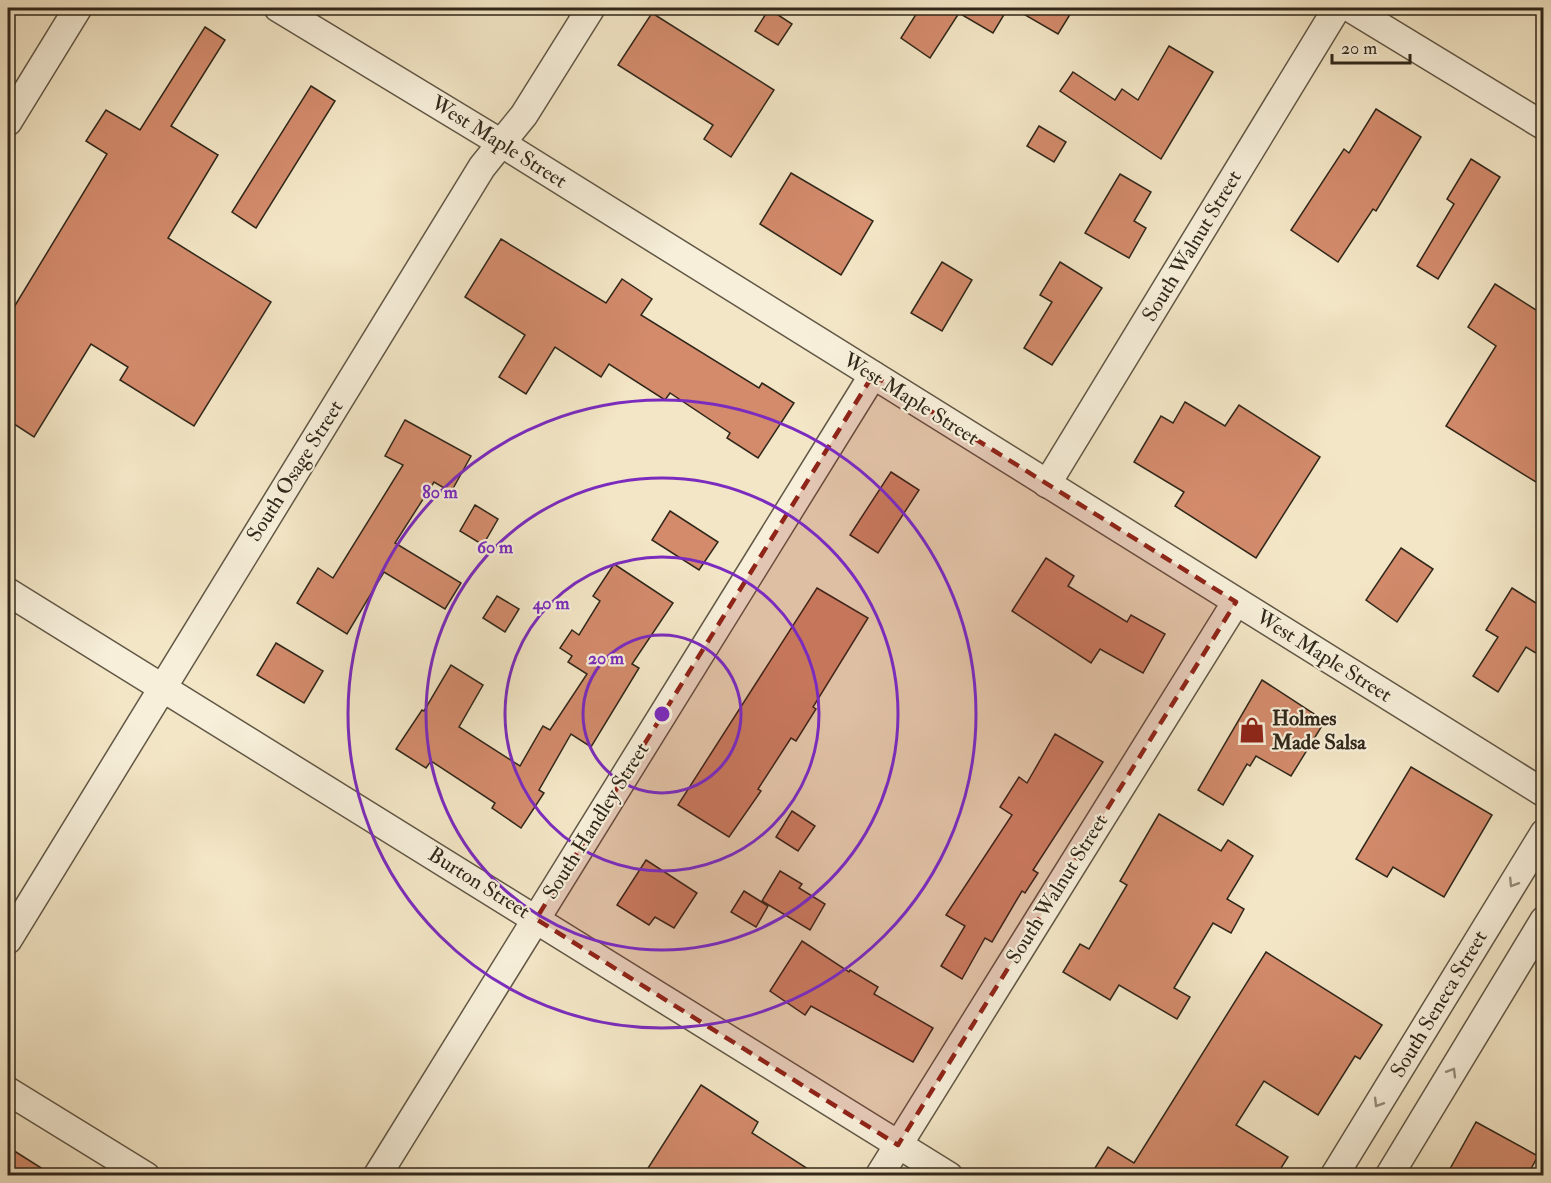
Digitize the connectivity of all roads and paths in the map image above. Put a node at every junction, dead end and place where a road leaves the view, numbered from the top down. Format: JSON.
{"nodes":[{"id":1,"x":78,"y":8,"type":"edge"},
{"id":2,"x":278,"y":8,"type":"edge"},
{"id":3,"x":591,"y":8,"type":"edge"},
{"id":4,"x":1337,"y":8,"type":"edge"},
{"id":5,"x":1350,"y":8,"type":"edge"},
{"id":6,"x":8,"y":122,"type":"edge"},
{"id":7,"x":1544,"y":126,"type":"edge"},
{"id":8,"x":501,"y":143,"type":"junction"},
{"id":9,"x":873,"y":375,"type":"junction"},
{"id":10,"x":1047,"y":484,"type":"junction"},
{"id":11,"x":8,"y":592,"type":"edge"},
{"id":12,"x":1236,"y":602,"type":"junction"},
{"id":13,"x":162,"y":688,"type":"junction"},
{"id":14,"x":1544,"y":793,"type":"edge"},
{"id":15,"x":1544,"y":833,"type":"edge"},
{"id":16,"x":536,"y":919,"type":"junction"},
{"id":17,"x":1544,"y":920,"type":"edge"},
{"id":18,"x":8,"y":940,"type":"edge"},
{"id":19,"x":8,"y":1091,"type":"edge"},
{"id":20,"x":898,"y":1144,"type":"junction"},
{"id":21,"x":146,"y":1176,"type":"edge"},
{"id":22,"x":377,"y":1176,"type":"edge"},
{"id":23,"x":879,"y":1176,"type":"edge"},
{"id":24,"x":949,"y":1176,"type":"edge"},
{"id":25,"x":1334,"y":1176,"type":"edge"},
{"id":26,"x":1389,"y":1176,"type":"edge"}],
"edges":[{"from":1,"to":6,"type":"street"},
{"from":2,"to":8,"type":"street","name":"West Maple Street"},
{"from":3,"to":8,"type":"street","name":"South Osage Street"},
{"from":4,"to":10,"type":"street","name":"South Walnut Street"},
{"from":5,"to":7,"type":"street"},
{"from":8,"to":9,"type":"street","name":"West Maple Street"},
{"from":8,"to":13,"type":"street","name":"South Osage Street"},
{"from":9,"to":10,"type":"street","name":"West Maple Street"},
{"from":9,"to":16,"type":"street","name":"South Handley Street"},
{"from":10,"to":12,"type":"street","name":"West Maple Street"},
{"from":11,"to":13,"type":"street","name":"Burton Street"},
{"from":12,"to":14,"type":"street","name":"West Maple Street"},
{"from":12,"to":20,"type":"street","name":"South Walnut Street"},
{"from":13,"to":16,"type":"street","name":"Burton Street"},
{"from":13,"to":18,"type":"street","name":"South Osage Street"},
{"from":15,"to":25,"type":"street","name":"South Seneca Street","one_way":true},
{"from":16,"to":20,"type":"street","name":"Burton Street"},
{"from":16,"to":22,"type":"street","name":"South Handley Street"},
{"from":26,"to":17,"type":"street","one_way":true},
{"from":19,"to":21,"type":"street"},
{"from":20,"to":23,"type":"street","name":"South Walnut Street"},
{"from":20,"to":24,"type":"street","name":"Burton Street"}]}
